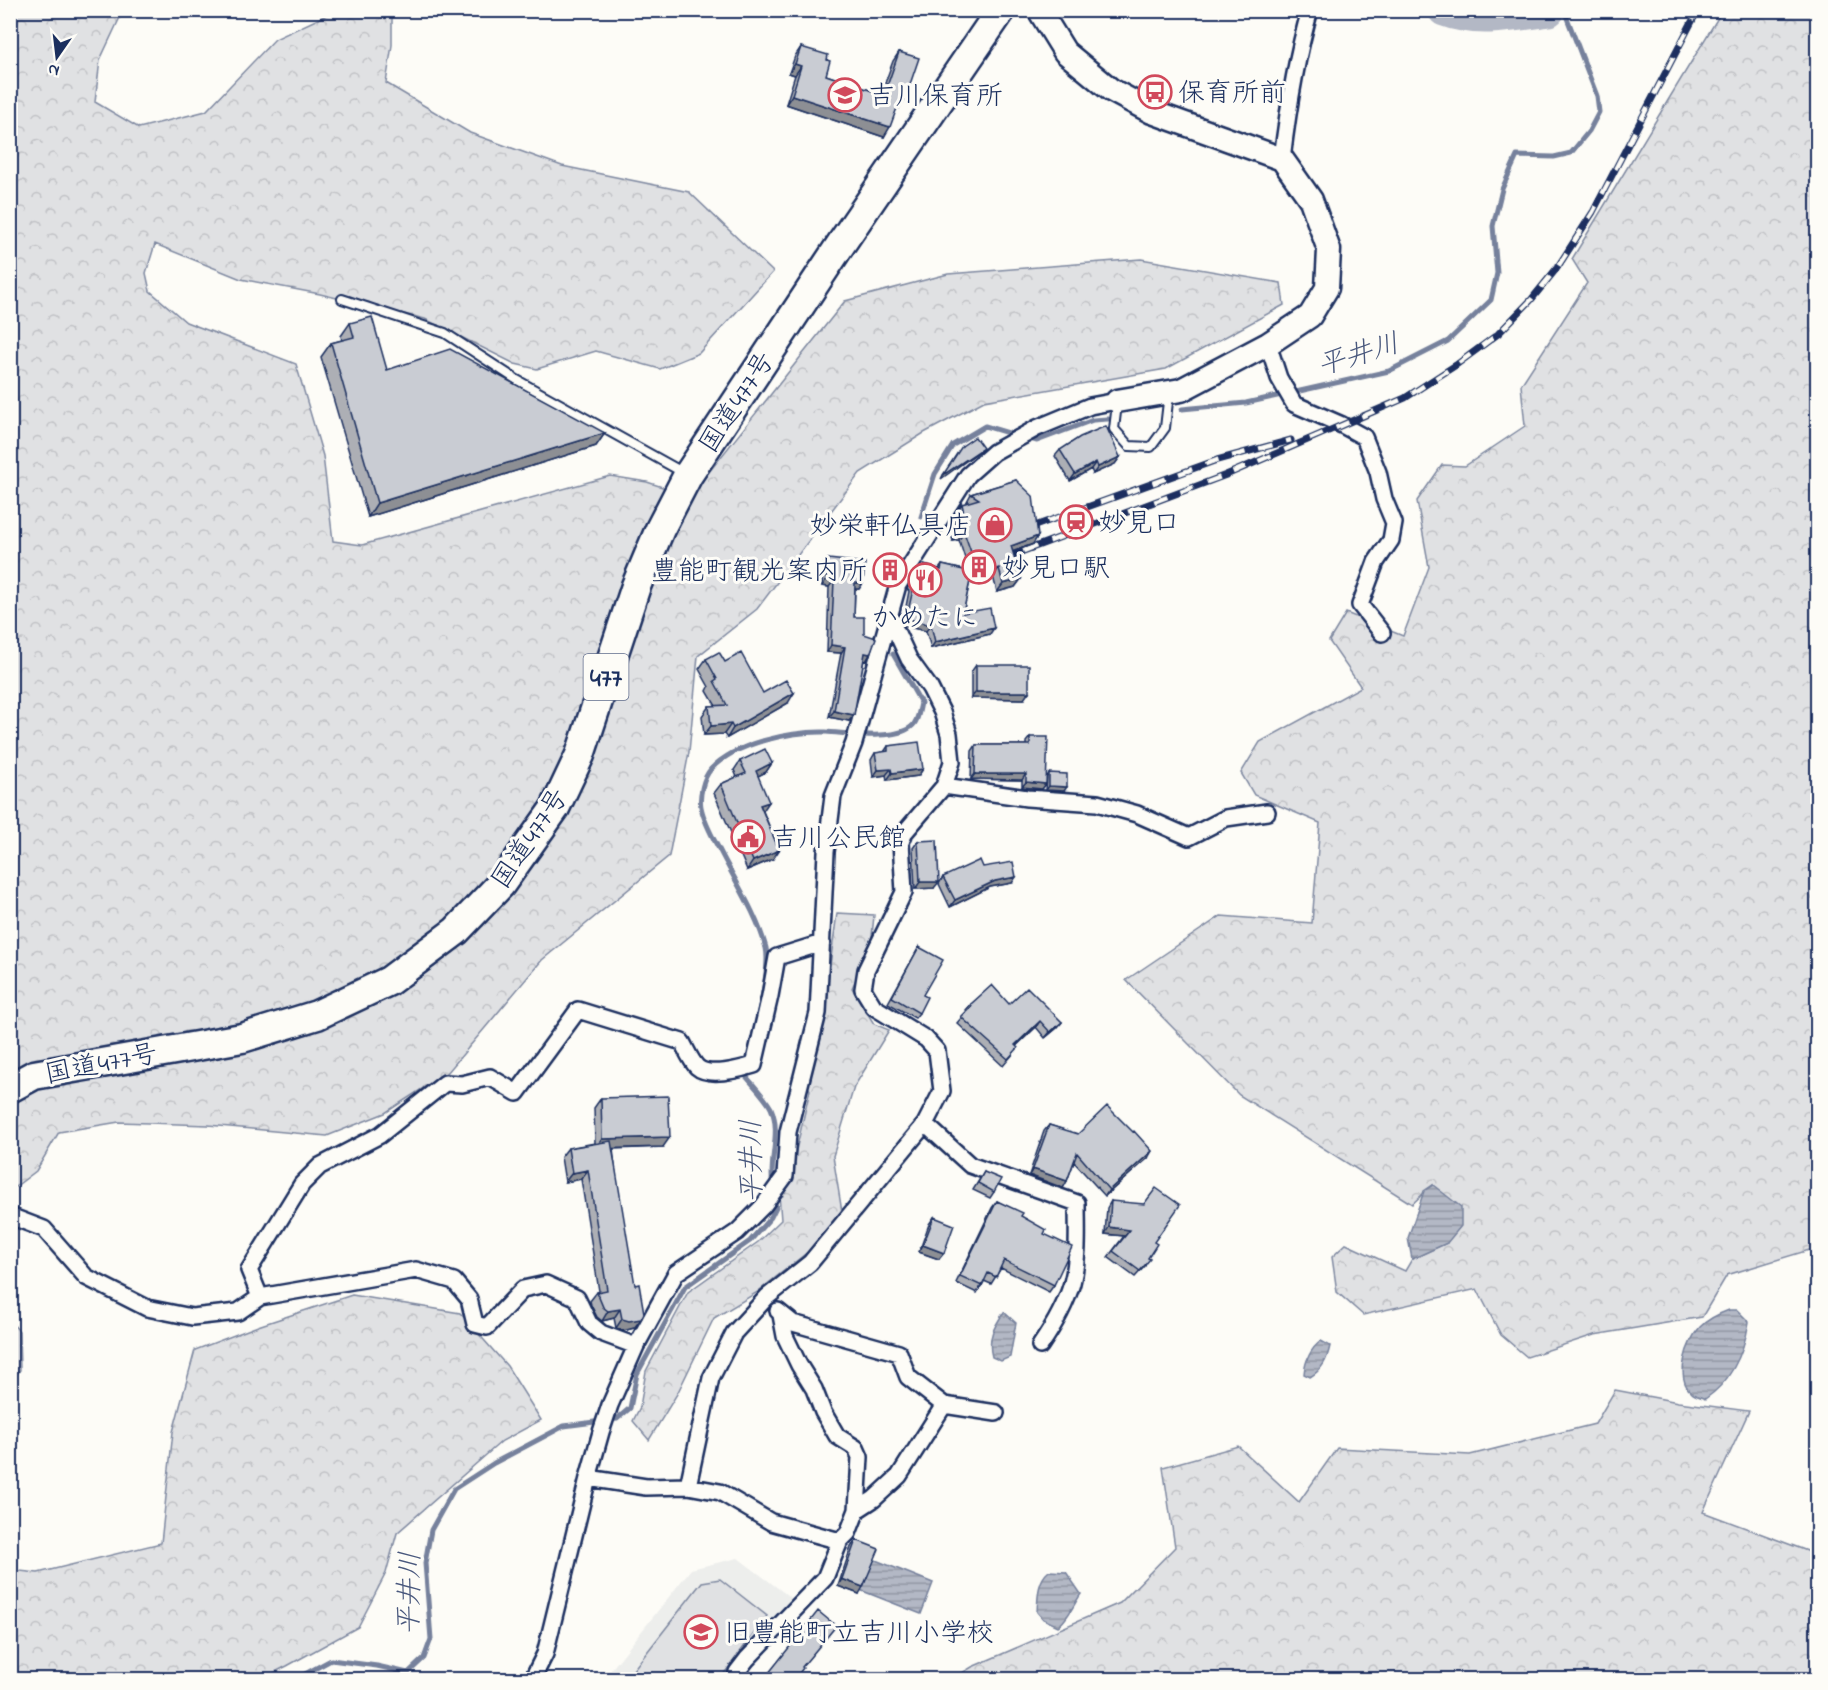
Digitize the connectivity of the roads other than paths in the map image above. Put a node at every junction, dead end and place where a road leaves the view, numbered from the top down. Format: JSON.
{"nodes":[{"id":1,"x":1001,"y":10,"type":"edge"},
{"id":2,"x":1039,"y":10,"type":"edge"},
{"id":3,"x":1310,"y":10,"type":"edge"},
{"id":4,"x":1282,"y":159,"type":"junction"},
{"id":5,"x":342,"y":299,"type":"dead end"},
{"id":6,"x":1268,"y":344,"type":"junction"},
{"id":7,"x":1169,"y":392,"type":"junction"},
{"id":8,"x":1117,"y":401,"type":"junction"},
{"id":9,"x":688,"y":475,"type":"junction"},
{"id":10,"x":890,"y":618,"type":"junction"},
{"id":11,"x":1382,"y":633,"type":"dead end"},
{"id":12,"x":944,"y":786,"type":"junction"},
{"id":13,"x":1267,"y":812,"type":"dead end"},
{"id":14,"x":822,"y":943,"type":"junction"},
{"id":15,"x":10,"y":1088,"type":"edge"},
{"id":16,"x":924,"y":1125,"type":"junction"},
{"id":17,"x":10,"y":1216,"type":"edge"},
{"id":18,"x":260,"y":1297,"type":"junction"},
{"id":19,"x":767,"y":1297,"type":"junction"},
{"id":20,"x":781,"y":1315,"type":"junction"},
{"id":21,"x":636,"y":1346,"type":"junction"},
{"id":22,"x":1041,"y":1346,"type":"dead end"},
{"id":23,"x":944,"y":1405,"type":"junction"},
{"id":24,"x":996,"y":1413,"type":"dead end"},
{"id":25,"x":588,"y":1478,"type":"junction"},
{"id":26,"x":688,"y":1486,"type":"junction"},
{"id":27,"x":857,"y":1510,"type":"junction"},
{"id":28,"x":840,"y":1541,"type":"junction"},
{"id":29,"x":532,"y":1680,"type":"edge"},
{"id":30,"x":736,"y":1680,"type":"edge"}],
"edges":[{"from":1,"to":9,"type":"highway","name":"国道477号","number":"477"},
{"from":2,"to":4,"type":"street"},
{"from":3,"to":4,"type":"street"},
{"from":4,"to":6,"type":"street"},
{"from":5,"to":9,"type":"lane"},
{"from":6,"to":7,"type":"street"},
{"from":6,"to":11,"type":"street"},
{"from":7,"to":8,"type":"street"},
{"from":7,"to":8,"type":"lane"},
{"from":8,"to":10,"type":"street"},
{"from":9,"to":15,"type":"highway","name":"国道477号","number":"477"},
{"from":10,"to":12,"type":"street"},
{"from":10,"to":14,"type":"street"},
{"from":12,"to":13,"type":"street"},
{"from":12,"to":16,"type":"street"},
{"from":14,"to":18,"type":"street"},
{"from":14,"to":21,"type":"street"},
{"from":16,"to":19,"type":"street"},
{"from":16,"to":22,"type":"street"},
{"from":17,"to":18,"type":"street"},
{"from":18,"to":21,"type":"street"},
{"from":19,"to":20,"type":"street"},
{"from":19,"to":26,"type":"street"},
{"from":20,"to":23,"type":"street"},
{"from":20,"to":27,"type":"street"},
{"from":21,"to":25,"type":"street"},
{"from":23,"to":24,"type":"street"},
{"from":23,"to":27,"type":"street"},
{"from":25,"to":26,"type":"street"},
{"from":25,"to":29,"type":"street"},
{"from":26,"to":28,"type":"street"},
{"from":27,"to":28,"type":"street"},
{"from":28,"to":30,"type":"street"}]}
